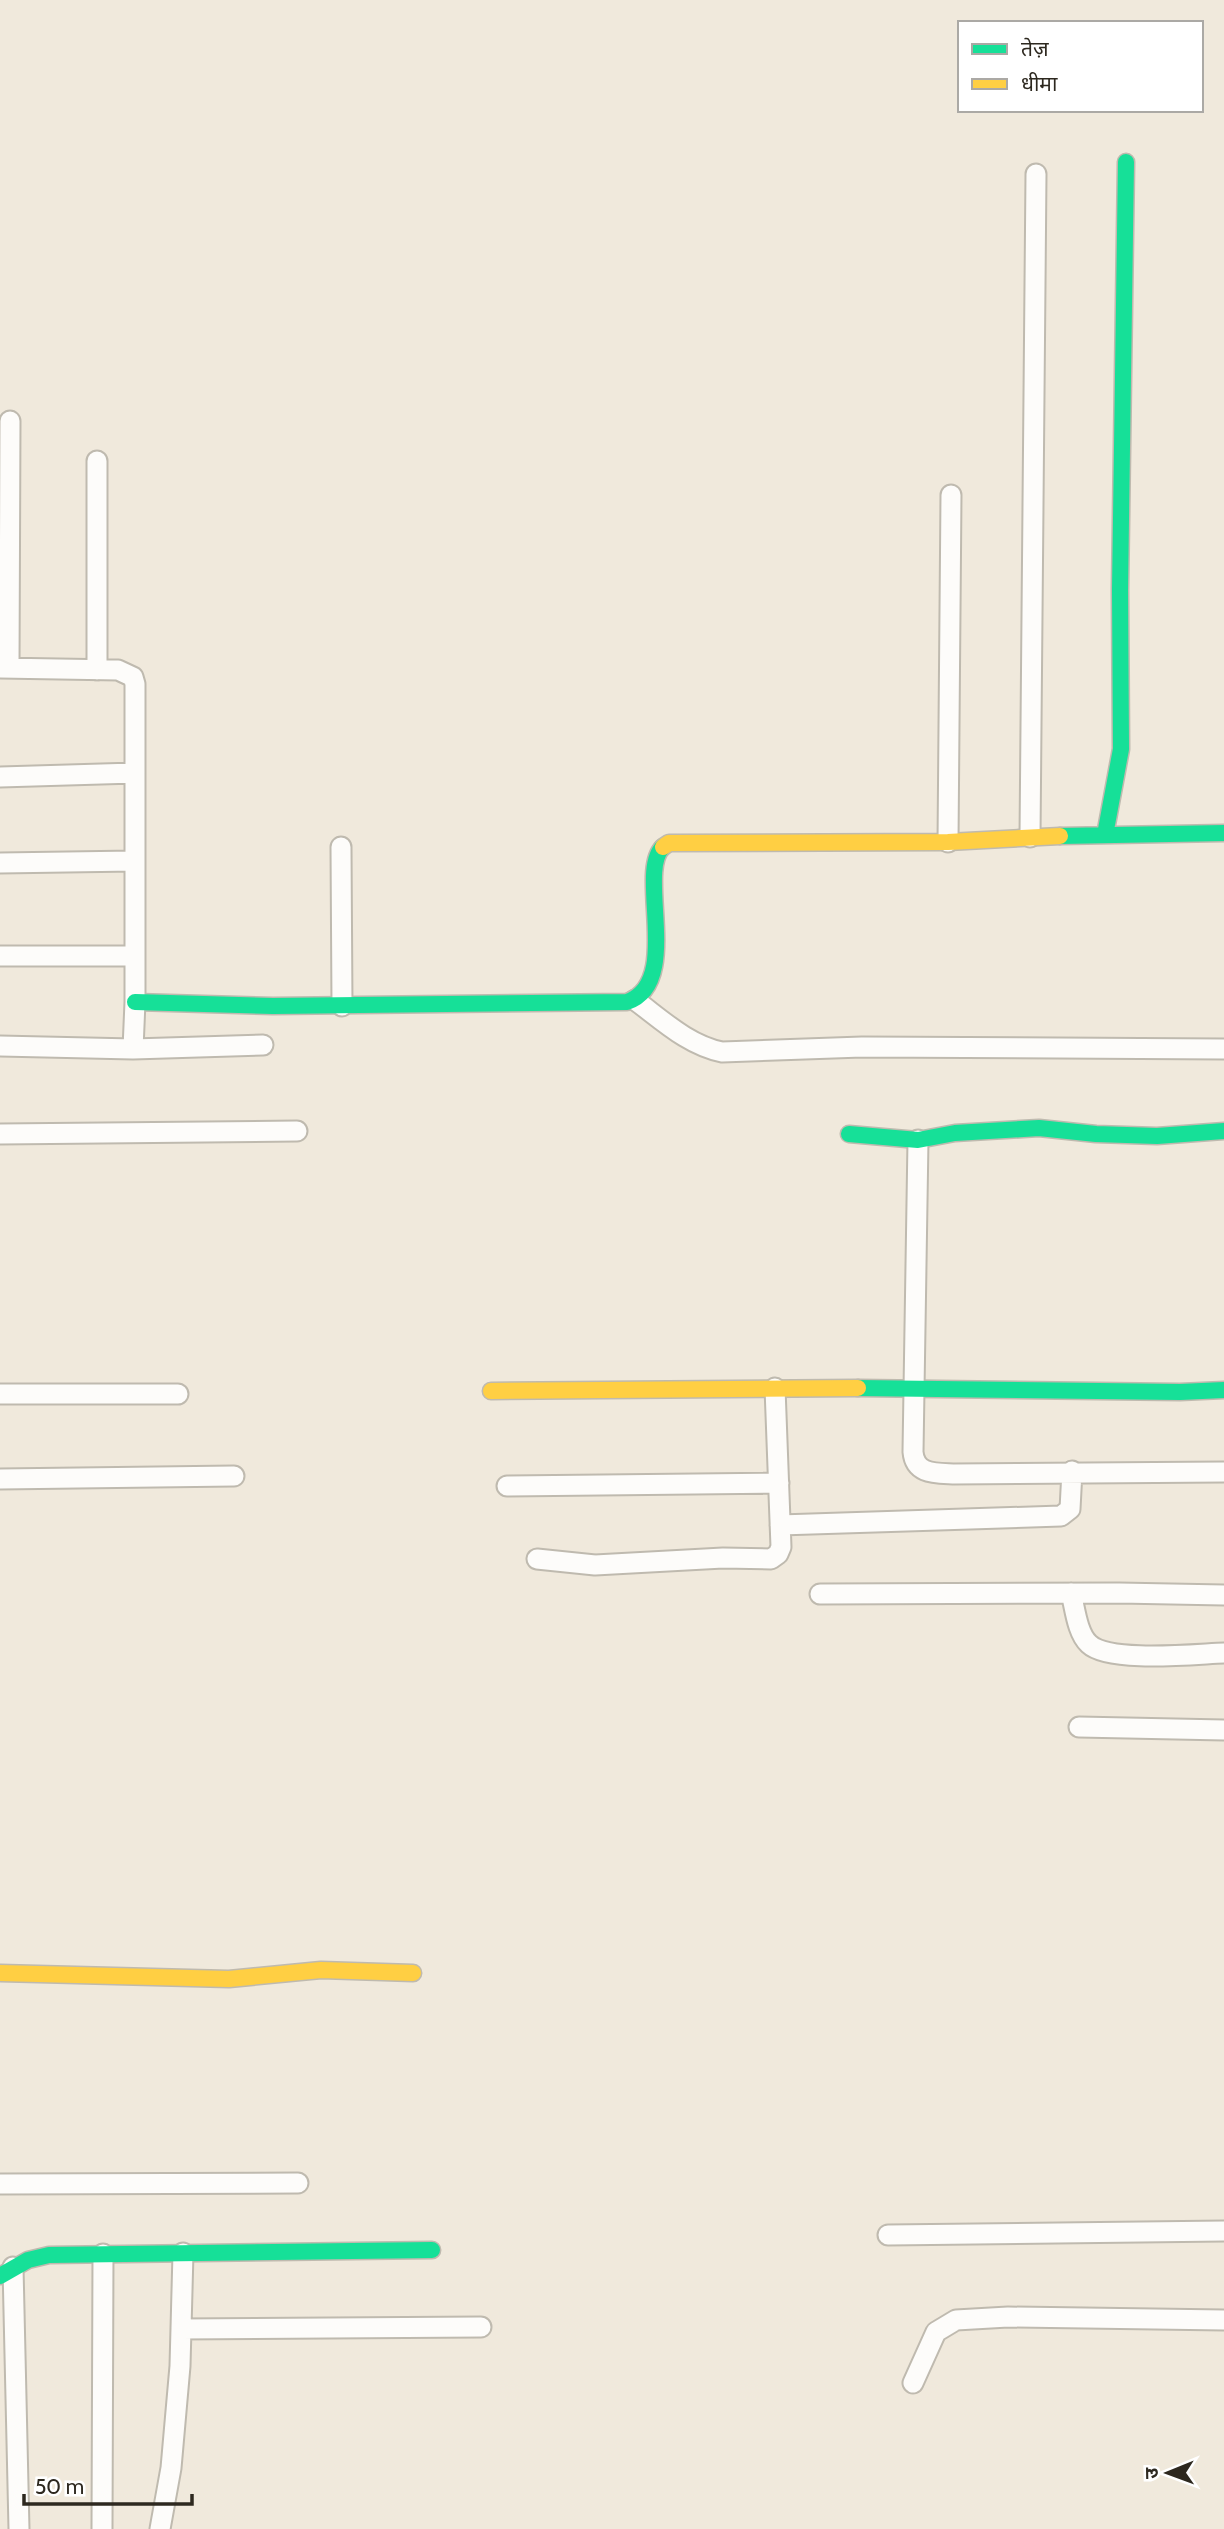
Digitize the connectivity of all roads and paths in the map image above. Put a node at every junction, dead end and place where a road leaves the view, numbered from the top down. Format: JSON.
{"nodes":[{"id":1,"x":1126,"y":162,"type":"dead end"},
{"id":2,"x":1037,"y":174,"type":"dead end"},
{"id":3,"x":9,"y":421,"type":"dead end"},
{"id":4,"x":97,"y":461,"type":"dead end"},
{"id":5,"x":951,"y":495,"type":"dead end"},
{"id":6,"x":5,"y":668,"type":"edge"},
{"id":7,"x":97,"y":670,"type":"junction"},
{"id":8,"x":135,"y":773,"type":"junction"},
{"id":9,"x":0,"y":777,"type":"edge"},
{"id":10,"x":1224,"y":833,"type":"edge"},
{"id":11,"x":1105,"y":835,"type":"junction"},
{"id":12,"x":1030,"y":837,"type":"junction"},
{"id":13,"x":948,"y":842,"type":"junction"},
{"id":14,"x":341,"y":846,"type":"dead end"},
{"id":15,"x":134,"y":861,"type":"junction"},
{"id":16,"x":0,"y":863,"type":"edge"},
{"id":17,"x":0,"y":956,"type":"edge"},
{"id":18,"x":134,"y":956,"type":"junction"},
{"id":19,"x":635,"y":1000,"type":"junction"},
{"id":20,"x":135,"y":1002,"type":"junction"},
{"id":21,"x":342,"y":1006,"type":"junction"},
{"id":22,"x":264,"y":1045,"type":"dead end"},
{"id":23,"x":0,"y":1046,"type":"edge"},
{"id":24,"x":133,"y":1049,"type":"junction"},
{"id":25,"x":1224,"y":1049,"type":"edge"},
{"id":26,"x":1224,"y":1130,"type":"edge"},
{"id":27,"x":298,"y":1131,"type":"dead end"},
{"id":28,"x":0,"y":1134,"type":"edge"},
{"id":29,"x":849,"y":1134,"type":"dead end"},
{"id":30,"x":918,"y":1140,"type":"junction"},
{"id":31,"x":915,"y":1387,"type":"junction"},
{"id":32,"x":775,"y":1388,"type":"junction"},
{"id":33,"x":1224,"y":1390,"type":"edge"},
{"id":34,"x":491,"y":1391,"type":"dead end"},
{"id":35,"x":0,"y":1394,"type":"edge"},
{"id":36,"x":178,"y":1394,"type":"dead end"},
{"id":37,"x":1072,"y":1471,"type":"junction"},
{"id":38,"x":1224,"y":1472,"type":"edge"},
{"id":39,"x":234,"y":1476,"type":"dead end"},
{"id":40,"x":0,"y":1479,"type":"edge"},
{"id":41,"x":779,"y":1483,"type":"junction"},
{"id":42,"x":507,"y":1486,"type":"dead end"},
{"id":43,"x":780,"y":1525,"type":"junction"},
{"id":44,"x":537,"y":1559,"type":"dead end"},
{"id":45,"x":1071,"y":1593,"type":"junction"},
{"id":46,"x":820,"y":1594,"type":"dead end"},
{"id":47,"x":1224,"y":1595,"type":"edge"},
{"id":48,"x":1224,"y":1653,"type":"edge"},
{"id":49,"x":1079,"y":1727,"type":"dead end"},
{"id":50,"x":1224,"y":1730,"type":"edge"},
{"id":51,"x":0,"y":1973,"type":"edge"},
{"id":52,"x":413,"y":1973,"type":"dead end"},
{"id":53,"x":298,"y":2183,"type":"dead end"},
{"id":54,"x":0,"y":2184,"type":"edge"},
{"id":55,"x":1224,"y":2231,"type":"edge"},
{"id":56,"x":888,"y":2235,"type":"dead end"},
{"id":57,"x":432,"y":2250,"type":"dead end"},
{"id":58,"x":183,"y":2253,"type":"junction"},
{"id":59,"x":103,"y":2254,"type":"junction"},
{"id":60,"x":7,"y":2272,"type":"edge"},
{"id":61,"x":1224,"y":2320,"type":"edge"},
{"id":62,"x":481,"y":2327,"type":"dead end"},
{"id":63,"x":181,"y":2329,"type":"junction"},
{"id":64,"x":913,"y":2383,"type":"dead end"},
{"id":65,"x":19,"y":2529,"type":"edge"},
{"id":66,"x":102,"y":2529,"type":"edge"},
{"id":67,"x":160,"y":2529,"type":"edge"}],
"edges":[{"from":1,"to":11,"type":"street"},
{"from":2,"to":12,"type":"street"},
{"from":3,"to":6,"type":"street"},
{"from":4,"to":7,"type":"street"},
{"from":5,"to":13,"type":"street"},
{"from":6,"to":7,"type":"street"},
{"from":7,"to":8,"type":"street"},
{"from":8,"to":9,"type":"street"},
{"from":8,"to":15,"type":"street"},
{"from":10,"to":11,"type":"street"},
{"from":11,"to":12,"type":"street"},
{"from":12,"to":13,"type":"street"},
{"from":13,"to":19,"type":"street"},
{"from":14,"to":21,"type":"street"},
{"from":15,"to":16,"type":"street"},
{"from":15,"to":18,"type":"street"},
{"from":17,"to":18,"type":"street"},
{"from":18,"to":20,"type":"street"},
{"from":19,"to":21,"type":"street"},
{"from":19,"to":25,"type":"street"},
{"from":20,"to":21,"type":"street"},
{"from":20,"to":24,"type":"street"},
{"from":22,"to":24,"type":"street"},
{"from":23,"to":24,"type":"street"},
{"from":26,"to":30,"type":"street"},
{"from":27,"to":28,"type":"street"},
{"from":29,"to":30,"type":"street"},
{"from":30,"to":31,"type":"street"},
{"from":31,"to":32,"type":"street"},
{"from":31,"to":33,"type":"street"},
{"from":31,"to":37,"type":"street"},
{"from":32,"to":34,"type":"street"},
{"from":32,"to":41,"type":"street"},
{"from":35,"to":36,"type":"street"},
{"from":37,"to":38,"type":"street"},
{"from":37,"to":43,"type":"street"},
{"from":39,"to":40,"type":"street"},
{"from":41,"to":42,"type":"street"},
{"from":41,"to":43,"type":"street"},
{"from":43,"to":44,"type":"street"},
{"from":45,"to":46,"type":"street"},
{"from":45,"to":47,"type":"street"},
{"from":45,"to":48,"type":"street"},
{"from":49,"to":50,"type":"street"},
{"from":51,"to":52,"type":"street"},
{"from":53,"to":54,"type":"street"},
{"from":55,"to":56,"type":"street"},
{"from":57,"to":58,"type":"street"},
{"from":58,"to":59,"type":"street"},
{"from":58,"to":63,"type":"street"},
{"from":59,"to":60,"type":"street"},
{"from":59,"to":66,"type":"street"},
{"from":60,"to":65,"type":"street"},
{"from":61,"to":64,"type":"street"},
{"from":62,"to":63,"type":"street"},
{"from":63,"to":67,"type":"street"}]}
